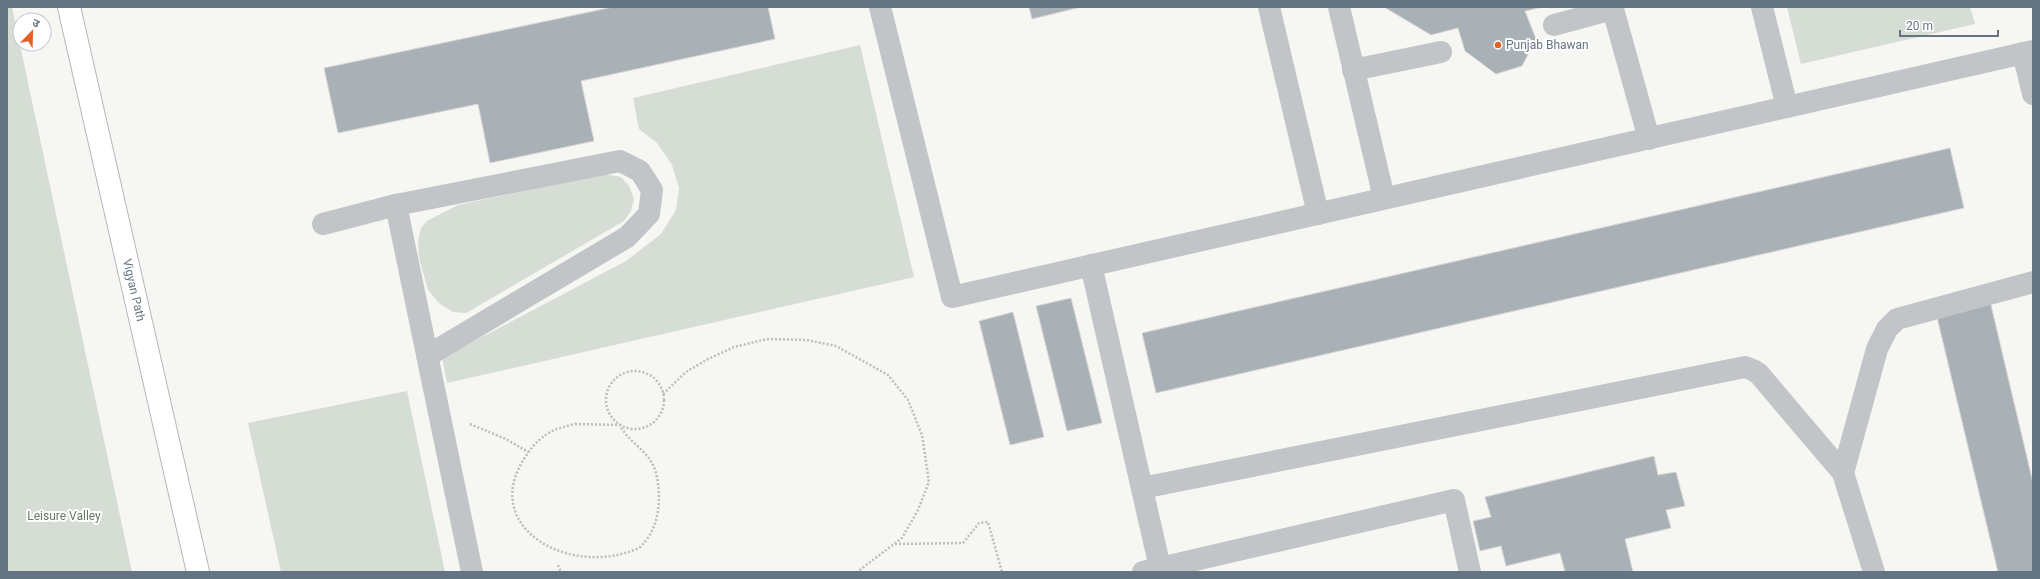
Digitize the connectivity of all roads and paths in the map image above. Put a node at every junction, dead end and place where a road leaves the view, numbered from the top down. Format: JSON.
{"nodes":[{"id":1,"x":69,"y":7,"type":"edge"},
{"id":2,"x":880,"y":7,"type":"edge"},
{"id":3,"x":1269,"y":7,"type":"edge"},
{"id":4,"x":1338,"y":7,"type":"edge"},
{"id":5,"x":1762,"y":7,"type":"edge"},
{"id":6,"x":1554,"y":25,"type":"dead end"},
{"id":7,"x":1441,"y":52,"type":"dead end"},
{"id":8,"x":2028,"y":52,"type":"edge"},
{"id":9,"x":1353,"y":70,"type":"junction"},
{"id":10,"x":2033,"y":94,"type":"edge"},
{"id":11,"x":1787,"y":107,"type":"junction"},
{"id":12,"x":1649,"y":139,"type":"junction"},
{"id":13,"x":1384,"y":198,"type":"junction"},
{"id":14,"x":396,"y":205,"type":"junction"},
{"id":15,"x":1318,"y":214,"type":"junction"},
{"id":16,"x":323,"y":224,"type":"dead end"},
{"id":17,"x":1091,"y":265,"type":"junction"},
{"id":18,"x":2033,"y":282,"type":"edge"},
{"id":19,"x":427,"y":356,"type":"junction"},
{"id":20,"x":663,"y":394,"type":"junction"},
{"id":21,"x":441,"y":425,"type":"junction"},
{"id":22,"x":620,"y":425,"type":"junction"},
{"id":23,"x":528,"y":452,"type":"junction"},
{"id":24,"x":1843,"y":473,"type":"junction"},
{"id":25,"x":1142,"y":488,"type":"junction"},
{"id":26,"x":520,"y":527,"type":"dead end"},
{"id":27,"x":895,"y":544,"type":"junction"},
{"id":28,"x":632,"y":554,"type":"dead end"},
{"id":29,"x":552,"y":561,"type":"dead end"},
{"id":30,"x":558,"y":566,"type":"junction"},
{"id":31,"x":566,"y":567,"type":"dead end"},
{"id":32,"x":1155,"y":571,"type":"edge"},
{"id":33,"x":198,"y":572,"type":"edge"},
{"id":34,"x":472,"y":572,"type":"edge"},
{"id":35,"x":561,"y":572,"type":"edge"},
{"id":36,"x":857,"y":572,"type":"edge"},
{"id":37,"x":1002,"y":572,"type":"edge"},
{"id":38,"x":1470,"y":572,"type":"edge"},
{"id":39,"x":1874,"y":572,"type":"edge"}],
"edges":[{"from":1,"to":33,"type":"main road","name":"Vigyan Path"},
{"from":2,"to":17,"type":"street"},
{"from":3,"to":15,"type":"street"},
{"from":4,"to":9,"type":"street"},
{"from":5,"to":11,"type":"street"},
{"from":6,"to":12,"type":"street"},
{"from":7,"to":9,"type":"street"},
{"from":8,"to":10,"type":"street"},
{"from":8,"to":11,"type":"street"},
{"from":9,"to":13,"type":"street"},
{"from":11,"to":12,"type":"street"},
{"from":12,"to":13,"type":"street"},
{"from":13,"to":15,"type":"street"},
{"from":14,"to":16,"type":"street"},
{"from":14,"to":19,"type":"street"},
{"from":14,"to":19,"type":"street"},
{"from":15,"to":17,"type":"street"},
{"from":17,"to":25,"type":"street"},
{"from":18,"to":24,"type":"street"},
{"from":19,"to":21,"type":"street"},
{"from":20,"to":22,"type":"path"},
{"from":20,"to":22,"type":"path"},
{"from":20,"to":27,"type":"path"},
{"from":21,"to":23,"type":"path"},
{"from":21,"to":34,"type":"street"},
{"from":22,"to":23,"type":"path"},
{"from":22,"to":28,"type":"path"},
{"from":23,"to":26,"type":"path"},
{"from":24,"to":25,"type":"street"},
{"from":24,"to":39,"type":"street"},
{"from":25,"to":32,"type":"street"},
{"from":27,"to":36,"type":"path"},
{"from":27,"to":37,"type":"path"},
{"from":29,"to":30,"type":"path"},
{"from":30,"to":31,"type":"path"},
{"from":30,"to":35,"type":"path"},
{"from":32,"to":38,"type":"street"}]}
